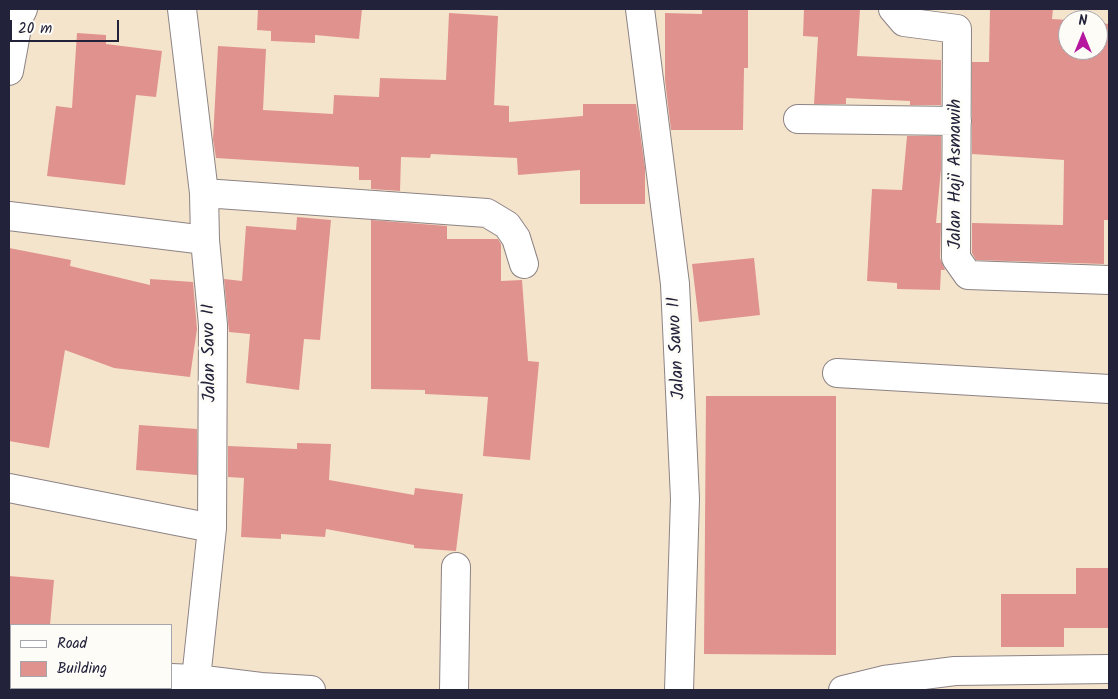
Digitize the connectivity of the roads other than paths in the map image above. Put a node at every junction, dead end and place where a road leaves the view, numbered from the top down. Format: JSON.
{"nodes":[{"id":1,"x":23,"y":9,"type":"edge"},
{"id":2,"x":182,"y":9,"type":"edge"},
{"id":3,"x":640,"y":9,"type":"edge"},
{"id":4,"x":893,"y":9,"type":"edge"},
{"id":5,"x":9,"y":71,"type":"edge"},
{"id":6,"x":798,"y":120,"type":"dead end"},
{"id":7,"x":957,"y":121,"type":"junction"},
{"id":8,"x":204,"y":193,"type":"junction"},
{"id":9,"x":9,"y":216,"type":"edge"},
{"id":10,"x":206,"y":240,"type":"junction"},
{"id":11,"x":524,"y":264,"type":"dead end"},
{"id":12,"x":1109,"y":280,"type":"edge"},
{"id":13,"x":837,"y":373,"type":"dead end"},
{"id":14,"x":1109,"y":389,"type":"edge"},
{"id":15,"x":9,"y":488,"type":"edge"},
{"id":16,"x":212,"y":528,"type":"junction"},
{"id":17,"x":456,"y":567,"type":"dead end"},
{"id":18,"x":1109,"y":669,"type":"edge"},
{"id":19,"x":185,"y":682,"type":"edge"},
{"id":20,"x":311,"y":690,"type":"edge"},
{"id":21,"x":454,"y":690,"type":"edge"},
{"id":22,"x":679,"y":690,"type":"edge"},
{"id":23,"x":843,"y":690,"type":"edge"}],
"edges":[{"from":1,"to":5,"type":"street"},
{"from":2,"to":8,"type":"street","name":"Jalan Savo II"},
{"from":3,"to":22,"type":"street","name":"Jalan Sawo II"},
{"from":4,"to":7,"type":"street","name":"Jalan Haji Asmawih"},
{"from":6,"to":7,"type":"street"},
{"from":7,"to":12,"type":"street","name":"Jalan Haji Asmawih"},
{"from":8,"to":10,"type":"street","name":"Jalan Savo II"},
{"from":8,"to":11,"type":"street"},
{"from":9,"to":10,"type":"street"},
{"from":10,"to":16,"type":"street","name":"Jalan Savo II"},
{"from":13,"to":14,"type":"street"},
{"from":15,"to":16,"type":"street"},
{"from":16,"to":19,"type":"street","name":"Jalan Savo II"},
{"from":17,"to":21,"type":"street"},
{"from":18,"to":23,"type":"street"},
{"from":19,"to":20,"type":"street"}]}
